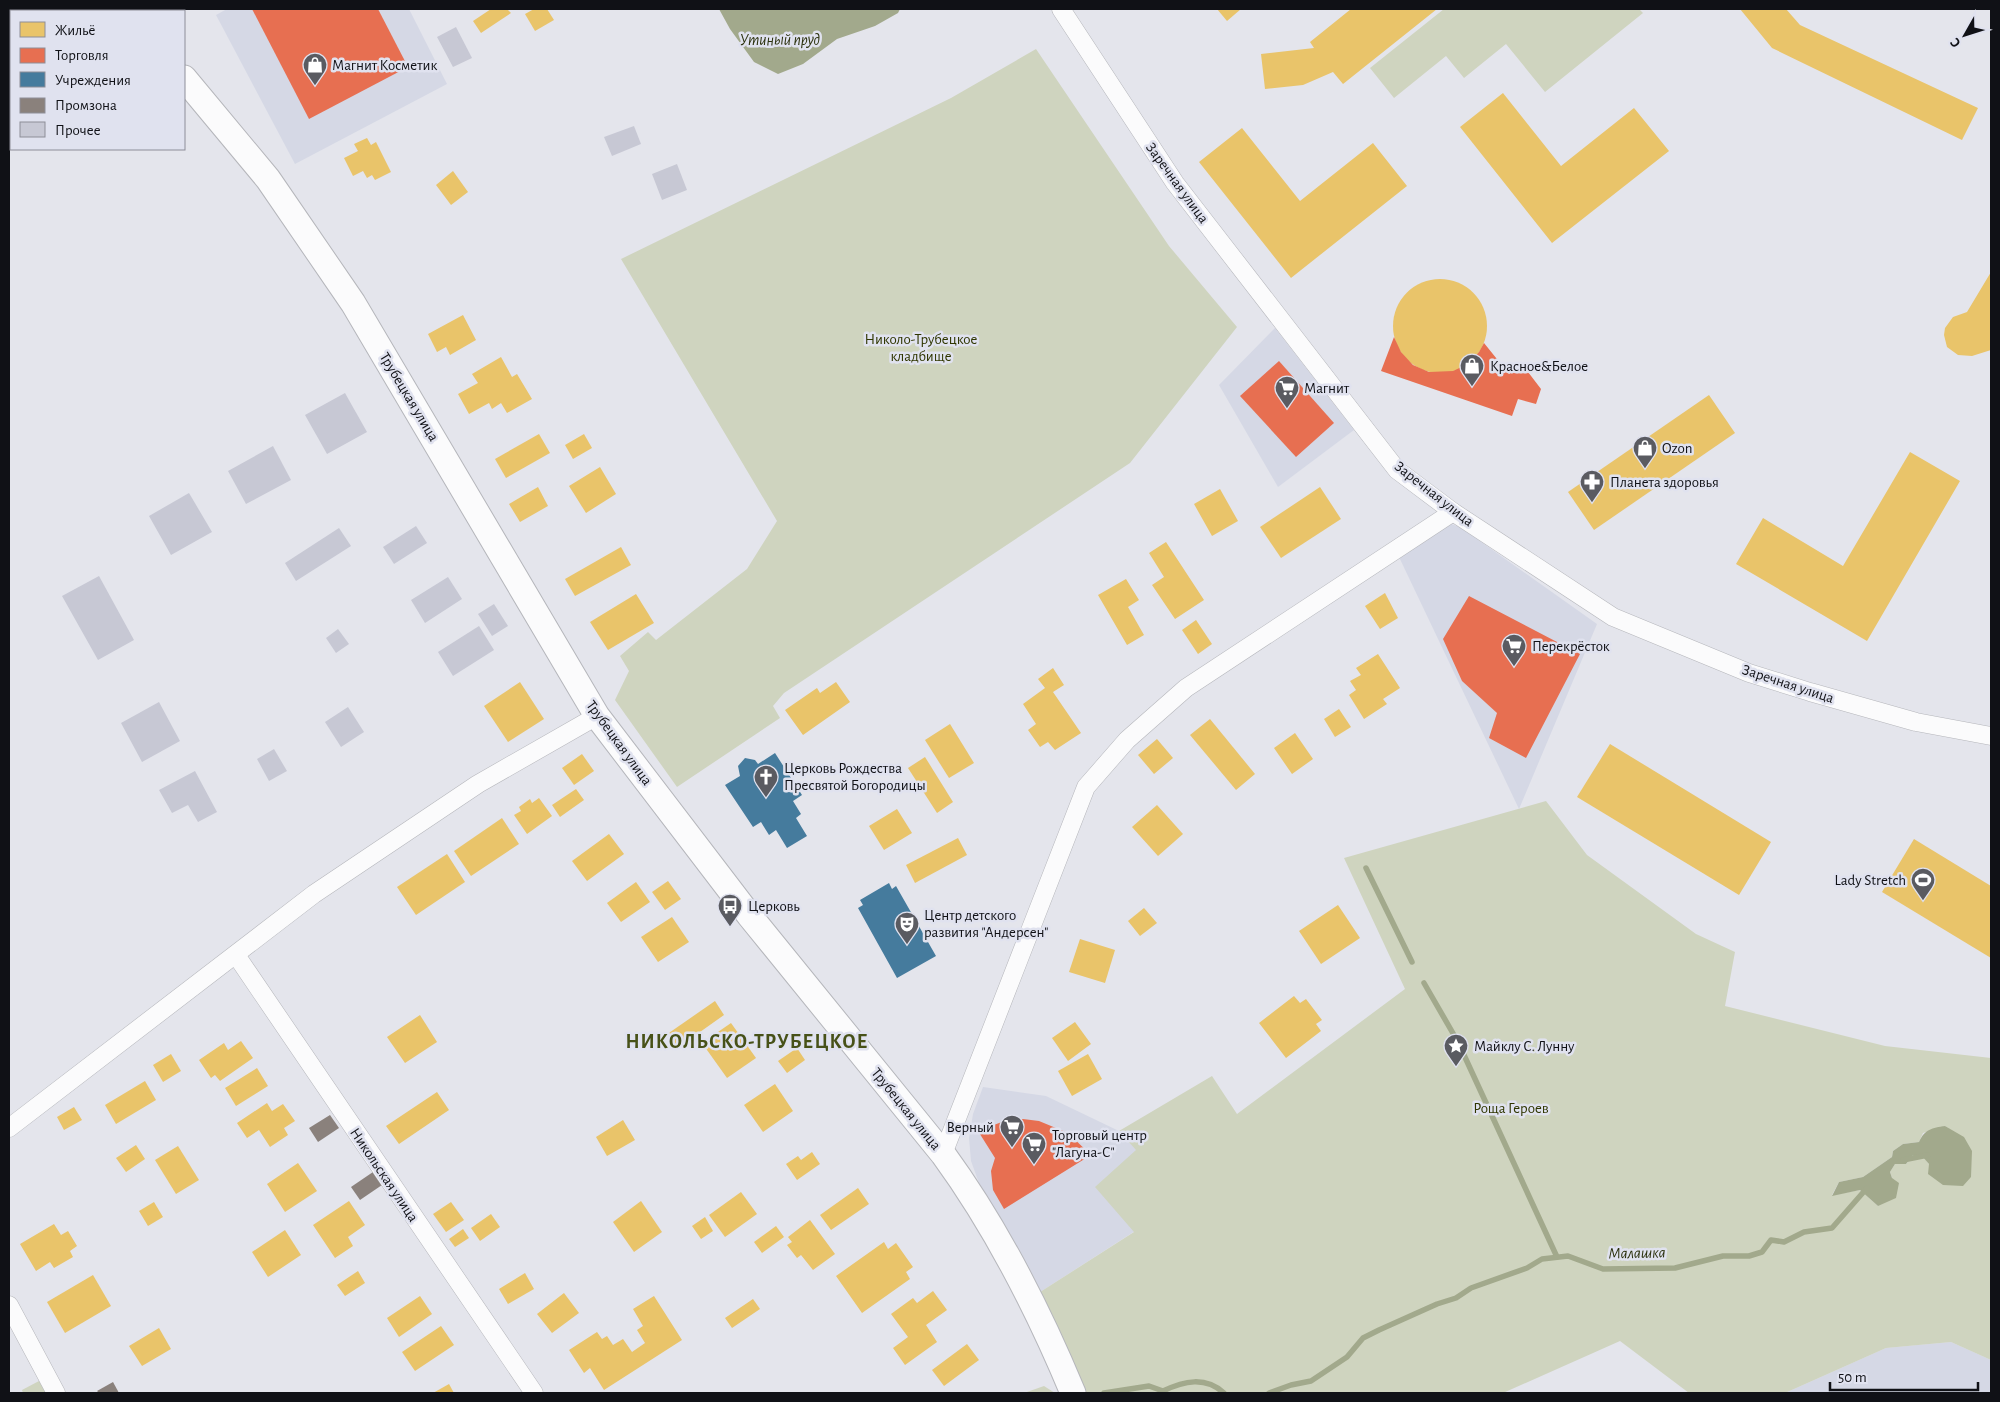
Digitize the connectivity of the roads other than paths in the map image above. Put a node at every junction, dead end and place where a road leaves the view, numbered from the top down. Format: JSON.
{"nodes":[{"id":1,"x":1061,"y":9,"type":"edge"},
{"id":2,"x":185,"y":79,"type":"edge"},
{"id":3,"x":1453,"y":512,"type":"junction"},
{"id":4,"x":597,"y":716,"type":"junction"},
{"id":5,"x":1991,"y":736,"type":"edge"},
{"id":6,"x":236,"y":955,"type":"junction"},
{"id":7,"x":9,"y":1128,"type":"edge"},
{"id":8,"x":943,"y":1154,"type":"junction"},
{"id":9,"x":9,"y":1305,"type":"edge"},
{"id":10,"x":1068,"y":1383,"type":"edge"},
{"id":11,"x":56,"y":1393,"type":"edge"},
{"id":12,"x":534,"y":1393,"type":"edge"}],
"edges":[{"from":1,"to":3,"type":"street","name":"Заречная улица"},
{"from":2,"to":4,"type":"main road","name":"Трубецкая улица"},
{"from":3,"to":5,"type":"street","name":"Заречная улица"},
{"from":3,"to":8,"type":"street"},
{"from":4,"to":6,"type":"street"},
{"from":4,"to":8,"type":"main road","name":"Трубецкая улица"},
{"from":6,"to":7,"type":"street"},
{"from":6,"to":12,"type":"street","name":"Никольская улица"},
{"from":8,"to":10,"type":"main road","name":"Трубецкая улица"},
{"from":9,"to":11,"type":"street"}]}
